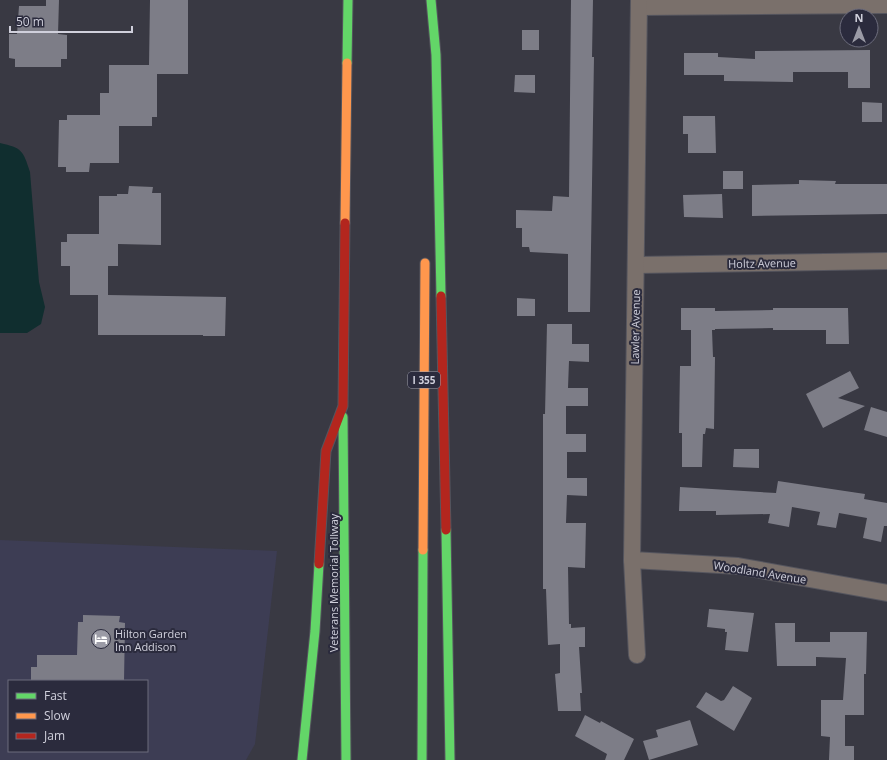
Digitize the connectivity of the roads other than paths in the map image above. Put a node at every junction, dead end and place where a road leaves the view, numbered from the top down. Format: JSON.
{"nodes":[{"id":1,"x":348,"y":0,"type":"edge"},
{"id":2,"x":427,"y":0,"type":"edge"},
{"id":3,"x":431,"y":0,"type":"edge"},
{"id":4,"x":639,"y":4,"type":"edge"},
{"id":5,"x":887,"y":5,"type":"edge"},
{"id":6,"x":426,"y":63,"type":"dead end"},
{"id":7,"x":425,"y":253,"type":"dead end"},
{"id":8,"x":887,"y":261,"type":"edge"},
{"id":9,"x":636,"y":265,"type":"junction"},
{"id":10,"x":343,"y":406,"type":"junction"},
{"id":11,"x":632,"y":560,"type":"junction"},
{"id":12,"x":887,"y":593,"type":"edge"},
{"id":13,"x":637,"y":655,"type":"dead end"},
{"id":14,"x":302,"y":760,"type":"edge"},
{"id":15,"x":346,"y":760,"type":"edge"},
{"id":16,"x":422,"y":760,"type":"edge"},
{"id":17,"x":450,"y":760,"type":"edge"}],
"edges":[{"from":1,"to":10,"type":"highway","name":"Veterans Memorial Tollway"},
{"from":2,"to":6,"type":"highway"},
{"from":3,"to":17,"type":"highway"},
{"from":4,"to":5,"type":"street"},
{"from":4,"to":9,"type":"street","name":"Lawler Avenue"},
{"from":7,"to":16,"type":"highway","number":"I 355"},
{"from":8,"to":9,"type":"street","name":"Holtz Avenue"},
{"from":9,"to":11,"type":"street","name":"Lawler Avenue"},
{"from":10,"to":14,"type":"highway"},
{"from":10,"to":15,"type":"highway","name":"Veterans Memorial Tollway"},
{"from":11,"to":12,"type":"street","name":"Woodland Avenue"},
{"from":11,"to":13,"type":"street","name":"Lawler Avenue"}]}
